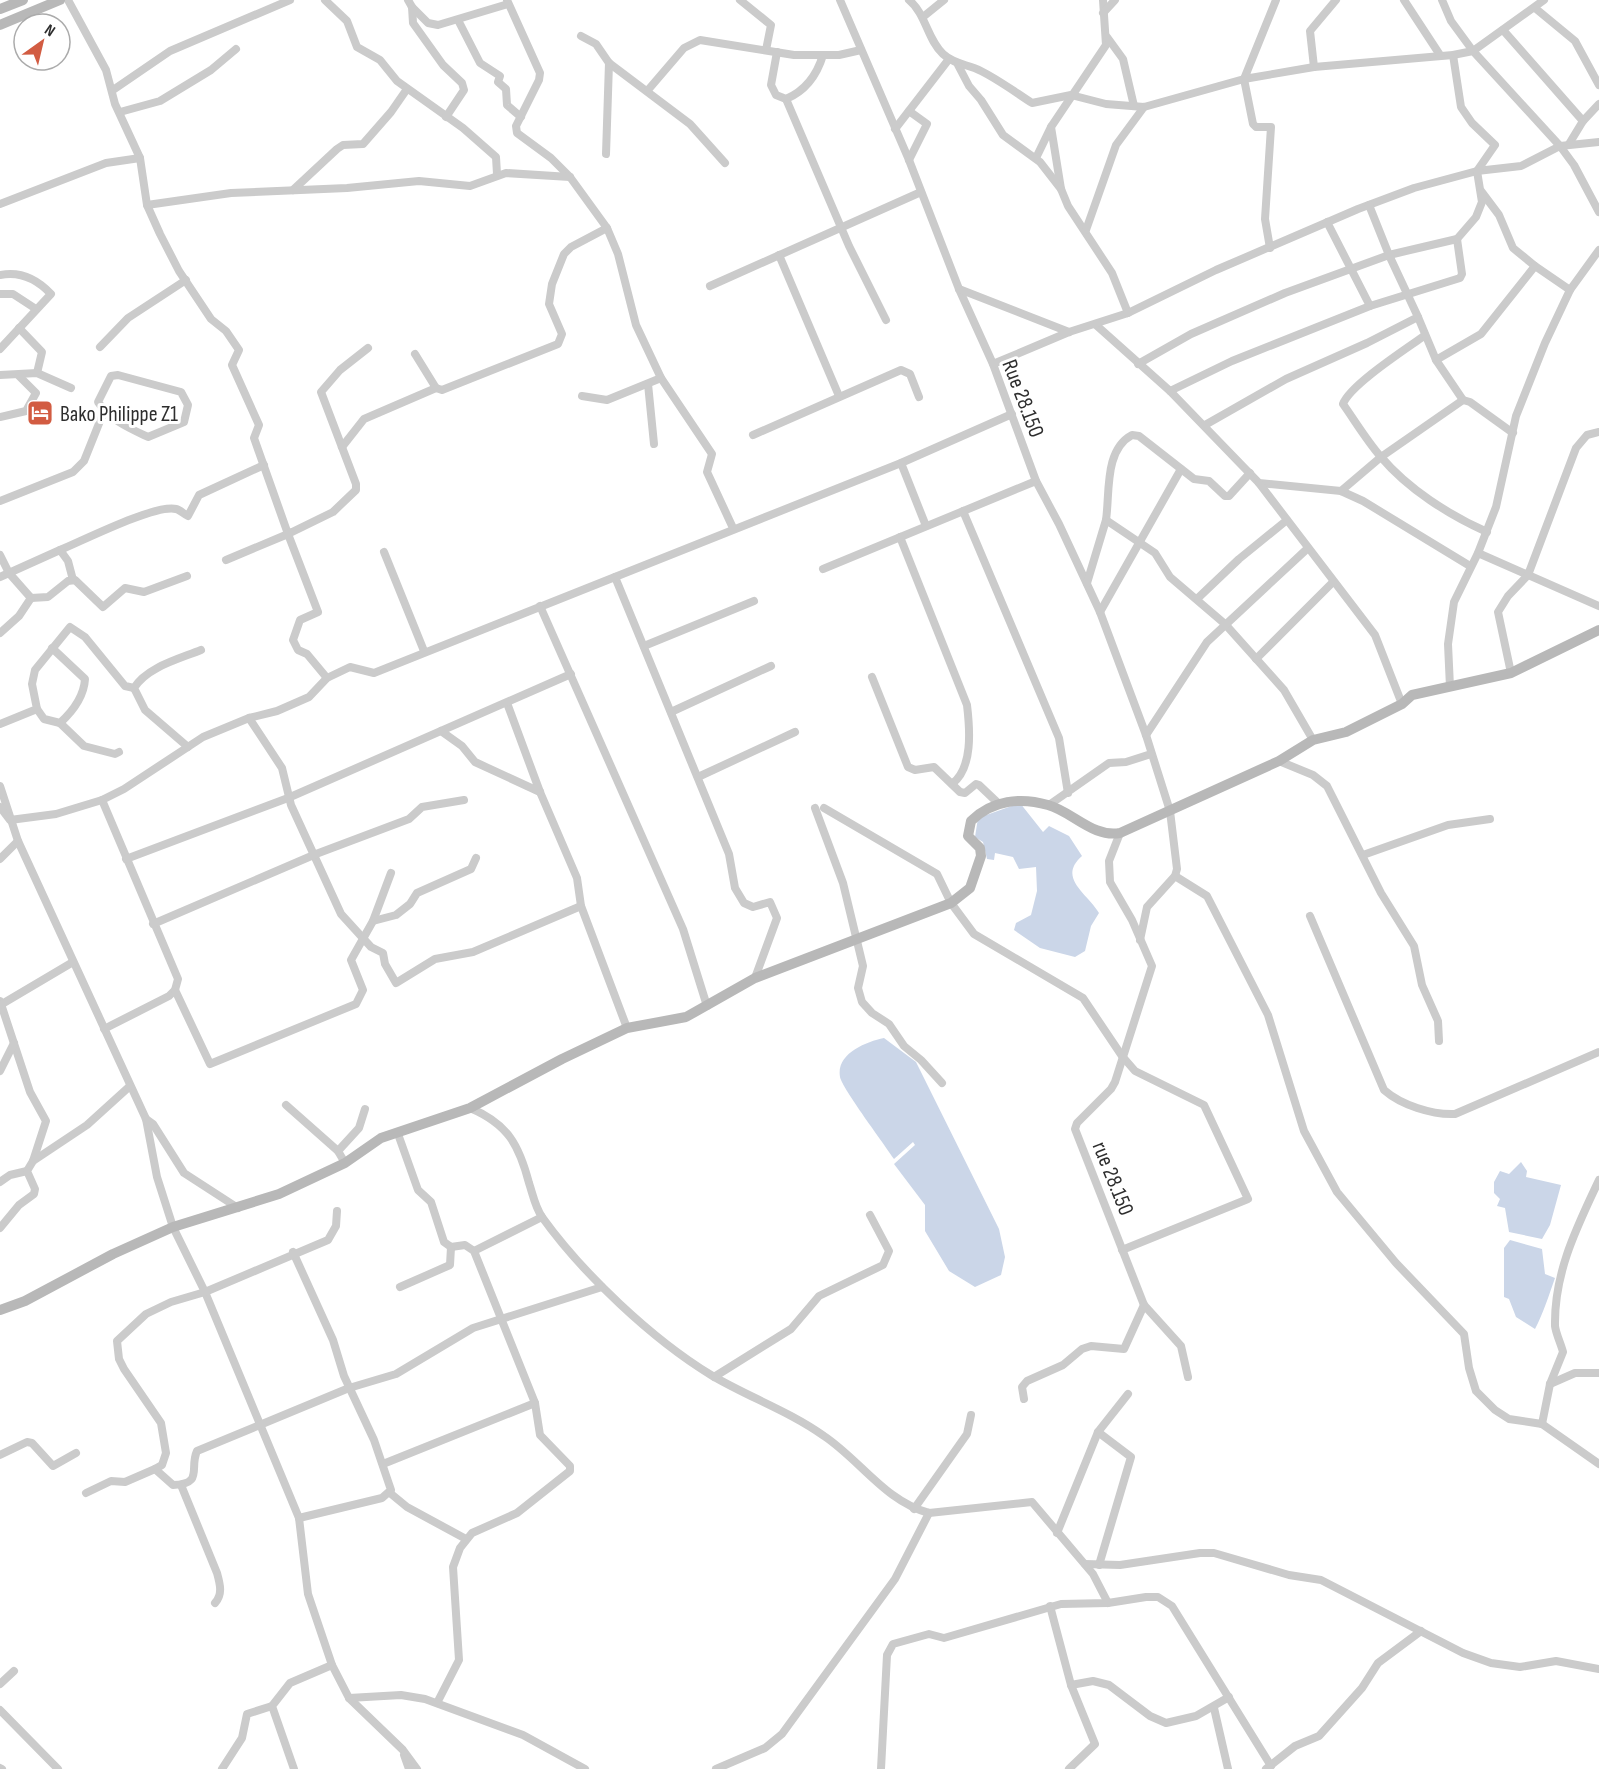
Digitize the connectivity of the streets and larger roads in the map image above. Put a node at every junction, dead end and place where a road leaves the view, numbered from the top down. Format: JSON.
{"nodes":[{"id":1,"x":23,"y":0,"type":"edge"},
{"id":2,"x":60,"y":0,"type":"edge"},
{"id":3,"x":68,"y":0,"type":"edge"},
{"id":4,"x":290,"y":0,"type":"edge"},
{"id":5,"x":325,"y":0,"type":"edge"},
{"id":6,"x":740,"y":0,"type":"edge"},
{"id":7,"x":840,"y":0,"type":"edge"},
{"id":8,"x":909,"y":0,"type":"edge"},
{"id":9,"x":944,"y":0,"type":"edge"},
{"id":10,"x":1103,"y":0,"type":"edge"},
{"id":11,"x":1115,"y":0,"type":"edge"},
{"id":12,"x":1276,"y":0,"type":"edge"},
{"id":13,"x":1336,"y":0,"type":"edge"},
{"id":14,"x":1404,"y":0,"type":"edge"},
{"id":15,"x":1442,"y":0,"type":"edge"},
{"id":16,"x":1544,"y":0,"type":"edge"},
{"id":17,"x":507,"y":2,"type":"edge"},
{"id":18,"x":410,"y":4,"type":"edge"},
{"id":19,"x":2,"y":6,"type":"edge"},
{"id":20,"x":1535,"y":8,"type":"junction"},
{"id":21,"x":1103,"y":13,"type":"junction"},
{"id":22,"x":922,"y":17,"type":"junction"},
{"id":23,"x":458,"y":20,"type":"junction"},
{"id":24,"x":0,"y":25,"type":"edge"},
{"id":25,"x":1503,"y":30,"type":"junction"},
{"id":26,"x":581,"y":36,"type":"dead end"},
{"id":27,"x":1107,"y":37,"type":"junction"},
{"id":28,"x":236,"y":49,"type":"dead end"},
{"id":29,"x":766,"y":50,"type":"junction"},
{"id":30,"x":861,"y":50,"type":"junction"},
{"id":31,"x":1473,"y":51,"type":"junction"},
{"id":32,"x":777,"y":52,"type":"junction"},
{"id":33,"x":823,"y":55,"type":"junction"},
{"id":34,"x":1440,"y":55,"type":"junction"},
{"id":35,"x":1453,"y":55,"type":"junction"},
{"id":36,"x":950,"y":59,"type":"junction"},
{"id":37,"x":609,"y":63,"type":"junction"},
{"id":38,"x":958,"y":65,"type":"junction"},
{"id":39,"x":1314,"y":67,"type":"junction"},
{"id":40,"x":1244,"y":79,"type":"junction"},
{"id":41,"x":1599,"y":85,"type":"edge"},
{"id":42,"x":407,"y":89,"type":"junction"},
{"id":43,"x":113,"y":90,"type":"junction"},
{"id":44,"x":648,"y":90,"type":"junction"},
{"id":45,"x":1071,"y":95,"type":"junction"},
{"id":46,"x":786,"y":99,"type":"junction"},
{"id":47,"x":1599,"y":104,"type":"edge"},
{"id":48,"x":1134,"y":106,"type":"junction"},
{"id":49,"x":1144,"y":107,"type":"junction"},
{"id":50,"x":909,"y":111,"type":"junction"},
{"id":51,"x":120,"y":112,"type":"junction"},
{"id":52,"x":446,"y":117,"type":"junction"},
{"id":53,"x":521,"y":117,"type":"junction"},
{"id":54,"x":1583,"y":121,"type":"junction"},
{"id":55,"x":1051,"y":127,"type":"junction"},
{"id":56,"x":894,"y":129,"type":"junction"},
{"id":57,"x":1599,"y":142,"type":"edge"},
{"id":58,"x":1569,"y":144,"type":"junction"},
{"id":59,"x":1560,"y":147,"type":"junction"},
{"id":60,"x":606,"y":154,"type":"dead end"},
{"id":61,"x":140,"y":158,"type":"junction"},
{"id":62,"x":1036,"y":158,"type":"junction"},
{"id":63,"x":909,"y":160,"type":"junction"},
{"id":64,"x":725,"y":163,"type":"dead end"},
{"id":65,"x":1477,"y":171,"type":"junction"},
{"id":66,"x":497,"y":174,"type":"junction"},
{"id":67,"x":570,"y":177,"type":"junction"},
{"id":68,"x":1061,"y":189,"type":"junction"},
{"id":69,"x":1480,"y":189,"type":"junction"},
{"id":70,"x":292,"y":190,"type":"junction"},
{"id":71,"x":921,"y":192,"type":"junction"},
{"id":72,"x":0,"y":204,"type":"edge"},
{"id":73,"x":147,"y":205,"type":"junction"},
{"id":74,"x":1369,"y":205,"type":"junction"},
{"id":75,"x":1599,"y":212,"type":"edge"},
{"id":76,"x":1327,"y":222,"type":"junction"},
{"id":77,"x":606,"y":228,"type":"junction"},
{"id":78,"x":841,"y":228,"type":"junction"},
{"id":79,"x":1086,"y":230,"type":"junction"},
{"id":80,"x":1457,"y":239,"type":"junction"},
{"id":81,"x":1270,"y":248,"type":"junction"},
{"id":82,"x":1599,"y":250,"type":"edge"},
{"id":83,"x":779,"y":255,"type":"junction"},
{"id":84,"x":1389,"y":255,"type":"junction"},
{"id":85,"x":1535,"y":266,"type":"junction"},
{"id":86,"x":1351,"y":270,"type":"junction"},
{"id":87,"x":0,"y":275,"type":"edge"},
{"id":88,"x":186,"y":280,"type":"junction"},
{"id":89,"x":710,"y":286,"type":"dead end"},
{"id":90,"x":959,"y":289,"type":"junction"},
{"id":91,"x":1570,"y":290,"type":"junction"},
{"id":92,"x":1406,"y":293,"type":"junction"},
{"id":93,"x":0,"y":294,"type":"edge"},
{"id":94,"x":1370,"y":306,"type":"junction"},
{"id":95,"x":36,"y":309,"type":"junction"},
{"id":96,"x":1128,"y":313,"type":"junction"},
{"id":97,"x":1418,"y":316,"type":"junction"},
{"id":98,"x":886,"y":320,"type":"dead end"},
{"id":99,"x":1095,"y":325,"type":"junction"},
{"id":100,"x":19,"y":328,"type":"junction"},
{"id":101,"x":1069,"y":332,"type":"junction"},
{"id":102,"x":1424,"y":336,"type":"junction"},
{"id":103,"x":100,"y":347,"type":"dead end"},
{"id":104,"x":368,"y":348,"type":"dead end"},
{"id":105,"x":0,"y":349,"type":"edge"},
{"id":106,"x":415,"y":354,"type":"dead end"},
{"id":107,"x":1436,"y":360,"type":"junction"},
{"id":108,"x":993,"y":364,"type":"junction"},
{"id":109,"x":1138,"y":364,"type":"junction"},
{"id":110,"x":37,"y":373,"type":"junction"},
{"id":111,"x":0,"y":375,"type":"edge"},
{"id":112,"x":19,"y":376,"type":"junction"},
{"id":113,"x":661,"y":378,"type":"junction"},
{"id":114,"x":648,"y":384,"type":"junction"},
{"id":115,"x":71,"y":388,"type":"dead end"},
{"id":116,"x":436,"y":388,"type":"junction"},
{"id":117,"x":1170,"y":392,"type":"junction"},
{"id":118,"x":582,"y":396,"type":"dead end"},
{"id":119,"x":839,"y":396,"type":"junction"},
{"id":120,"x":920,"y":397,"type":"dead end"},
{"id":121,"x":1463,"y":400,"type":"junction"},
{"id":122,"x":104,"y":411,"type":"junction"},
{"id":123,"x":1012,"y":414,"type":"junction"},
{"id":124,"x":0,"y":417,"type":"edge"},
{"id":125,"x":1205,"y":425,"type":"junction"},
{"id":126,"x":1599,"y":432,"type":"edge"},
{"id":127,"x":1513,"y":433,"type":"junction"},
{"id":128,"x":753,"y":435,"type":"dead end"},
{"id":129,"x":654,"y":444,"type":"dead end"},
{"id":130,"x":342,"y":447,"type":"junction"},
{"id":131,"x":1381,"y":457,"type":"junction"},
{"id":132,"x":901,"y":463,"type":"junction"},
{"id":133,"x":264,"y":465,"type":"junction"},
{"id":134,"x":1181,"y":469,"type":"junction"},
{"id":135,"x":1250,"y":473,"type":"junction"},
{"id":136,"x":1036,"y":481,"type":"junction"},
{"id":137,"x":1259,"y":483,"type":"junction"},
{"id":138,"x":1341,"y":491,"type":"junction"},
{"id":139,"x":0,"y":501,"type":"edge"},
{"id":140,"x":963,"y":511,"type":"junction"},
{"id":141,"x":1106,"y":520,"type":"junction"},
{"id":142,"x":1287,"y":520,"type":"junction"},
{"id":143,"x":926,"y":526,"type":"junction"},
{"id":144,"x":733,"y":528,"type":"junction"},
{"id":145,"x":1487,"y":532,"type":"junction"},
{"id":146,"x":288,"y":534,"type":"junction"},
{"id":147,"x":900,"y":537,"type":"junction"},
{"id":148,"x":1139,"y":540,"type":"junction"},
{"id":149,"x":1308,"y":548,"type":"junction"},
{"id":150,"x":60,"y":550,"type":"junction"},
{"id":151,"x":384,"y":552,"type":"dead end"},
{"id":152,"x":1478,"y":553,"type":"junction"},
{"id":153,"x":0,"y":555,"type":"edge"},
{"id":154,"x":226,"y":560,"type":"dead end"},
{"id":155,"x":1470,"y":566,"type":"junction"},
{"id":156,"x":823,"y":568,"type":"dead end"},
{"id":157,"x":9,"y":573,"type":"junction"},
{"id":158,"x":1528,"y":575,"type":"junction"},
{"id":159,"x":187,"y":576,"type":"dead end"},
{"id":160,"x":0,"y":577,"type":"edge"},
{"id":161,"x":615,"y":577,"type":"junction"},
{"id":162,"x":73,"y":580,"type":"junction"},
{"id":163,"x":1333,"y":582,"type":"junction"},
{"id":164,"x":1087,"y":584,"type":"junction"},
{"id":165,"x":31,"y":598,"type":"junction"},
{"id":166,"x":1198,"y":598,"type":"junction"},
{"id":167,"x":754,"y":602,"type":"dead end"},
{"id":168,"x":540,"y":606,"type":"junction"},
{"id":169,"x":1599,"y":606,"type":"edge"},
{"id":170,"x":1100,"y":612,"type":"junction"},
{"id":171,"x":1225,"y":624,"type":"junction"},
{"id":172,"x":1599,"y":629,"type":"edge"},
{"id":173,"x":0,"y":633,"type":"edge"},
{"id":174,"x":644,"y":646,"type":"junction"},
{"id":175,"x":52,"y":648,"type":"junction"},
{"id":176,"x":201,"y":650,"type":"dead end"},
{"id":177,"x":424,"y":651,"type":"junction"},
{"id":178,"x":1256,"y":659,"type":"junction"},
{"id":179,"x":771,"y":666,"type":"dead end"},
{"id":180,"x":1511,"y":673,"type":"junction"},
{"id":181,"x":571,"y":674,"type":"junction"},
{"id":182,"x":872,"y":677,"type":"dead end"},
{"id":183,"x":327,"y":678,"type":"junction"},
{"id":184,"x":1450,"y":687,"type":"junction"},
{"id":185,"x":134,"y":688,"type":"junction"},
{"id":186,"x":507,"y":703,"type":"junction"},
{"id":187,"x":1402,"y":704,"type":"junction"},
{"id":188,"x":37,"y":709,"type":"junction"},
{"id":189,"x":671,"y":712,"type":"junction"},
{"id":190,"x":249,"y":718,"type":"junction"},
{"id":191,"x":60,"y":723,"type":"junction"},
{"id":192,"x":0,"y":724,"type":"edge"},
{"id":193,"x":441,"y":731,"type":"junction"},
{"id":194,"x":795,"y":732,"type":"dead end"},
{"id":195,"x":1146,"y":735,"type":"junction"},
{"id":196,"x":1313,"y":740,"type":"junction"},
{"id":197,"x":188,"y":747,"type":"junction"},
{"id":198,"x":118,"y":752,"type":"dead end"},
{"id":199,"x":1151,"y":754,"type":"junction"},
{"id":200,"x":1279,"y":761,"type":"junction"},
{"id":201,"x":698,"y":777,"type":"junction"},
{"id":202,"x":952,"y":784,"type":"junction"},
{"id":203,"x":0,"y":786,"type":"edge"},
{"id":204,"x":540,"y":792,"type":"junction"},
{"id":205,"x":1068,"y":793,"type":"junction"},
{"id":206,"x":288,"y":798,"type":"junction"},
{"id":207,"x":102,"y":800,"type":"junction"},
{"id":208,"x":464,"y":800,"type":"dead end"},
{"id":209,"x":999,"y":804,"type":"junction"},
{"id":210,"x":1048,"y":805,"type":"junction"},
{"id":211,"x":0,"y":807,"type":"edge"},
{"id":212,"x":815,"y":808,"type":"dead end"},
{"id":213,"x":824,"y":808,"type":"dead end"},
{"id":214,"x":1170,"y":811,"type":"junction"},
{"id":215,"x":1490,"y":819,"type":"dead end"},
{"id":216,"x":10,"y":820,"type":"junction"},
{"id":217,"x":1120,"y":833,"type":"junction"},
{"id":218,"x":18,"y":841,"type":"junction"},
{"id":219,"x":315,"y":854,"type":"junction"},
{"id":220,"x":1363,"y":855,"type":"junction"},
{"id":221,"x":476,"y":858,"type":"dead end"},
{"id":222,"x":0,"y":859,"type":"edge"},
{"id":223,"x":126,"y":859,"type":"junction"},
{"id":224,"x":391,"y":873,"type":"dead end"},
{"id":225,"x":1175,"y":876,"type":"junction"},
{"id":226,"x":951,"y":903,"type":"junction"},
{"id":227,"x":581,"y":906,"type":"junction"},
{"id":228,"x":1310,"y":916,"type":"dead end"},
{"id":229,"x":373,"y":921,"type":"junction"},
{"id":230,"x":153,"y":924,"type":"junction"},
{"id":231,"x":363,"y":937,"type":"junction"},
{"id":232,"x":855,"y":940,"type":"junction"},
{"id":233,"x":1140,"y":940,"type":"junction"},
{"id":234,"x":73,"y":962,"type":"junction"},
{"id":235,"x":755,"y":978,"type":"junction"},
{"id":236,"x":175,"y":990,"type":"junction"},
{"id":237,"x":1,"y":1003,"type":"edge"},
{"id":238,"x":707,"y":1006,"type":"junction"},
{"id":239,"x":627,"y":1028,"type":"junction"},
{"id":240,"x":104,"y":1029,"type":"junction"},
{"id":241,"x":14,"y":1038,"type":"junction"},
{"id":242,"x":1439,"y":1041,"type":"dead end"},
{"id":243,"x":1599,"y":1052,"type":"edge"},
{"id":244,"x":1122,"y":1056,"type":"junction"},
{"id":245,"x":0,"y":1071,"type":"edge"},
{"id":246,"x":942,"y":1083,"type":"dead end"},
{"id":247,"x":130,"y":1086,"type":"junction"},
{"id":248,"x":286,"y":1105,"type":"dead end"},
{"id":249,"x":470,"y":1108,"type":"junction"},
{"id":250,"x":365,"y":1109,"type":"dead end"},
{"id":251,"x":146,"y":1119,"type":"junction"},
{"id":252,"x":398,"y":1134,"type":"junction"},
{"id":253,"x":338,"y":1151,"type":"junction"},
{"id":254,"x":33,"y":1161,"type":"junction"},
{"id":255,"x":345,"y":1163,"type":"junction"},
{"id":256,"x":27,"y":1171,"type":"junction"},
{"id":257,"x":1599,"y":1180,"type":"edge"},
{"id":258,"x":0,"y":1182,"type":"edge"},
{"id":259,"x":238,"y":1208,"type":"junction"},
{"id":260,"x":337,"y":1211,"type":"dead end"},
{"id":261,"x":870,"y":1215,"type":"dead end"},
{"id":262,"x":542,"y":1217,"type":"junction"},
{"id":263,"x":173,"y":1227,"type":"junction"},
{"id":264,"x":0,"y":1228,"type":"edge"},
{"id":265,"x":452,"y":1247,"type":"junction"},
{"id":266,"x":1122,"y":1250,"type":"junction"},
{"id":267,"x":474,"y":1251,"type":"junction"},
{"id":268,"x":294,"y":1252,"type":"junction"},
{"id":269,"x":400,"y":1287,"type":"dead end"},
{"id":270,"x":603,"y":1287,"type":"junction"},
{"id":271,"x":205,"y":1292,"type":"junction"},
{"id":272,"x":1144,"y":1305,"type":"junction"},
{"id":273,"x":0,"y":1310,"type":"edge"},
{"id":274,"x":502,"y":1320,"type":"junction"},
{"id":275,"x":1599,"y":1373,"type":"edge"},
{"id":276,"x":714,"y":1377,"type":"junction"},
{"id":277,"x":1188,"y":1377,"type":"dead end"},
{"id":278,"x":1550,"y":1384,"type":"junction"},
{"id":279,"x":349,"y":1388,"type":"junction"},
{"id":280,"x":1128,"y":1394,"type":"dead end"},
{"id":281,"x":1023,"y":1399,"type":"dead end"},
{"id":282,"x":535,"y":1403,"type":"junction"},
{"id":283,"x":971,"y":1415,"type":"dead end"},
{"id":284,"x":261,"y":1423,"type":"junction"},
{"id":285,"x":1542,"y":1424,"type":"junction"},
{"id":286,"x":1098,"y":1432,"type":"junction"},
{"id":287,"x":76,"y":1453,"type":"dead end"},
{"id":288,"x":0,"y":1455,"type":"edge"},
{"id":289,"x":383,"y":1464,"type":"junction"},
{"id":290,"x":1599,"y":1464,"type":"edge"},
{"id":291,"x":155,"y":1469,"type":"junction"},
{"id":292,"x":182,"y":1485,"type":"junction"},
{"id":293,"x":390,"y":1493,"type":"junction"},
{"id":294,"x":86,"y":1494,"type":"dead end"},
{"id":295,"x":914,"y":1509,"type":"junction"},
{"id":296,"x":929,"y":1513,"type":"junction"},
{"id":297,"x":299,"y":1518,"type":"junction"},
{"id":298,"x":1057,"y":1533,"type":"junction"},
{"id":299,"x":466,"y":1539,"type":"junction"},
{"id":300,"x":1085,"y":1564,"type":"junction"},
{"id":301,"x":1099,"y":1565,"type":"junction"},
{"id":302,"x":215,"y":1603,"type":"dead end"},
{"id":303,"x":1108,"y":1603,"type":"junction"},
{"id":304,"x":1050,"y":1606,"type":"junction"},
{"id":305,"x":1421,"y":1631,"type":"junction"},
{"id":306,"x":332,"y":1665,"type":"junction"},
{"id":307,"x":1599,"y":1669,"type":"edge"},
{"id":308,"x":14,"y":1671,"type":"dead end"},
{"id":309,"x":0,"y":1684,"type":"edge"},
{"id":310,"x":1071,"y":1685,"type":"junction"},
{"id":311,"x":1229,"y":1697,"type":"junction"},
{"id":312,"x":349,"y":1698,"type":"junction"},
{"id":313,"x":437,"y":1703,"type":"junction"},
{"id":314,"x":272,"y":1706,"type":"junction"},
{"id":315,"x":1214,"y":1708,"type":"junction"},
{"id":316,"x":0,"y":1710,"type":"edge"},
{"id":317,"x":403,"y":1750,"type":"junction"},
{"id":318,"x":1269,"y":1767,"type":"edge"},
{"id":319,"x":58,"y":1769,"type":"edge"},
{"id":320,"x":222,"y":1769,"type":"edge"},
{"id":321,"x":294,"y":1769,"type":"edge"},
{"id":322,"x":408,"y":1769,"type":"edge"},
{"id":323,"x":417,"y":1769,"type":"edge"},
{"id":324,"x":585,"y":1769,"type":"edge"},
{"id":325,"x":716,"y":1769,"type":"edge"},
{"id":326,"x":881,"y":1769,"type":"edge"},
{"id":327,"x":1069,"y":1769,"type":"edge"},
{"id":328,"x":1227,"y":1769,"type":"edge"}],
"edges":[{"from":1,"to":19,"type":"street"},
{"from":2,"to":24,"type":"street"},
{"from":3,"to":43,"type":"street"},
{"from":4,"to":43,"type":"street"},
{"from":5,"to":42,"type":"street"},
{"from":6,"to":29,"type":"street"},
{"from":7,"to":30,"type":"street","name":"Rue 28.150"},
{"from":8,"to":22,"type":"street"},
{"from":9,"to":22,"type":"street"},
{"from":10,"to":21,"type":"street"},
{"from":11,"to":21,"type":"street"},
{"from":12,"to":40,"type":"street"},
{"from":13,"to":39,"type":"street"},
{"from":14,"to":34,"type":"street"},
{"from":15,"to":31,"type":"street"},
{"from":16,"to":20,"type":"street"},
{"from":17,"to":23,"type":"street"},
{"from":17,"to":53,"type":"street"},
{"from":18,"to":23,"type":"street"},
{"from":18,"to":52,"type":"street"},
{"from":20,"to":25,"type":"street"},
{"from":20,"to":41,"type":"street"},
{"from":21,"to":27,"type":"street"},
{"from":22,"to":36,"type":"street"},
{"from":23,"to":53,"type":"street"},
{"from":25,"to":31,"type":"street"},
{"from":25,"to":54,"type":"street"},
{"from":26,"to":37,"type":"street"},
{"from":27,"to":45,"type":"street"},
{"from":27,"to":48,"type":"street"},
{"from":28,"to":51,"type":"street"},
{"from":29,"to":32,"type":"street"},
{"from":29,"to":44,"type":"street"},
{"from":30,"to":33,"type":"street"},
{"from":30,"to":56,"type":"street","name":"Rue 28.150"},
{"from":31,"to":35,"type":"street"},
{"from":31,"to":59,"type":"street"},
{"from":32,"to":33,"type":"street"},
{"from":32,"to":46,"type":"street"},
{"from":33,"to":46,"type":"street"},
{"from":34,"to":35,"type":"street"},
{"from":34,"to":39,"type":"street"},
{"from":35,"to":65,"type":"street"},
{"from":36,"to":38,"type":"street"},
{"from":36,"to":50,"type":"street"},
{"from":37,"to":44,"type":"street"},
{"from":37,"to":60,"type":"street"},
{"from":38,"to":45,"type":"street"},
{"from":38,"to":62,"type":"street"},
{"from":39,"to":40,"type":"street"},
{"from":40,"to":49,"type":"street"},
{"from":40,"to":81,"type":"street"},
{"from":42,"to":52,"type":"street"},
{"from":42,"to":70,"type":"street"},
{"from":43,"to":51,"type":"street"},
{"from":44,"to":64,"type":"street"},
{"from":45,"to":48,"type":"street"},
{"from":45,"to":55,"type":"street"},
{"from":46,"to":78,"type":"street"},
{"from":47,"to":54,"type":"street"},
{"from":48,"to":49,"type":"street"},
{"from":49,"to":79,"type":"street"},
{"from":50,"to":56,"type":"street"},
{"from":50,"to":63,"type":"street"},
{"from":51,"to":61,"type":"street"},
{"from":52,"to":66,"type":"street"},
{"from":53,"to":67,"type":"street"},
{"from":54,"to":58,"type":"street"},
{"from":55,"to":62,"type":"street"},
{"from":55,"to":68,"type":"street"},
{"from":56,"to":63,"type":"street","name":"Rue 28.150"},
{"from":57,"to":58,"type":"street"},
{"from":58,"to":59,"type":"street"},
{"from":59,"to":65,"type":"street"},
{"from":59,"to":75,"type":"street"},
{"from":61,"to":72,"type":"street"},
{"from":61,"to":73,"type":"street"},
{"from":62,"to":68,"type":"street"},
{"from":63,"to":71,"type":"street","name":"Rue 28.150"},
{"from":65,"to":69,"type":"street"},
{"from":65,"to":74,"type":"street"},
{"from":66,"to":67,"type":"street"},
{"from":66,"to":70,"type":"street"},
{"from":67,"to":77,"type":"street"},
{"from":68,"to":79,"type":"street"},
{"from":69,"to":80,"type":"street"},
{"from":69,"to":85,"type":"street"},
{"from":70,"to":73,"type":"street"},
{"from":71,"to":78,"type":"street"},
{"from":71,"to":90,"type":"street","name":"Rue 28.150"},
{"from":73,"to":88,"type":"street"},
{"from":74,"to":76,"type":"street"},
{"from":74,"to":84,"type":"street"},
{"from":76,"to":81,"type":"street"},
{"from":76,"to":86,"type":"street"},
{"from":77,"to":113,"type":"street"},
{"from":77,"to":116,"type":"street"},
{"from":78,"to":83,"type":"street"},
{"from":78,"to":98,"type":"street"},
{"from":79,"to":96,"type":"street"},
{"from":80,"to":84,"type":"street"},
{"from":80,"to":92,"type":"street"},
{"from":81,"to":96,"type":"street"},
{"from":82,"to":91,"type":"street"},
{"from":83,"to":89,"type":"street"},
{"from":83,"to":119,"type":"street"},
{"from":84,"to":86,"type":"street"},
{"from":84,"to":92,"type":"street"},
{"from":85,"to":91,"type":"street"},
{"from":85,"to":107,"type":"street"},
{"from":86,"to":94,"type":"street"},
{"from":86,"to":109,"type":"street"},
{"from":87,"to":95,"type":"street"},
{"from":88,"to":103,"type":"street"},
{"from":88,"to":133,"type":"street"},
{"from":90,"to":101,"type":"street"},
{"from":90,"to":108,"type":"street","name":"Rue 28.150"},
{"from":91,"to":127,"type":"street"},
{"from":92,"to":94,"type":"street"},
{"from":92,"to":97,"type":"street"},
{"from":93,"to":95,"type":"street"},
{"from":94,"to":117,"type":"street"},
{"from":95,"to":100,"type":"street"},
{"from":96,"to":99,"type":"street"},
{"from":97,"to":102,"type":"street"},
{"from":97,"to":125,"type":"street"},
{"from":99,"to":101,"type":"street"},
{"from":99,"to":109,"type":"street"},
{"from":100,"to":105,"type":"street"},
{"from":100,"to":110,"type":"street"},
{"from":101,"to":108,"type":"street"},
{"from":102,"to":107,"type":"street"},
{"from":102,"to":131,"type":"street"},
{"from":104,"to":130,"type":"street"},
{"from":106,"to":116,"type":"street"},
{"from":107,"to":121,"type":"street"},
{"from":108,"to":123,"type":"street","name":"Rue 28.150"},
{"from":109,"to":117,"type":"street"},
{"from":110,"to":112,"type":"street"},
{"from":110,"to":115,"type":"street"},
{"from":111,"to":112,"type":"street"},
{"from":112,"to":124,"type":"street"},
{"from":113,"to":114,"type":"street"},
{"from":113,"to":144,"type":"street"},
{"from":114,"to":118,"type":"street"},
{"from":114,"to":129,"type":"street"},
{"from":116,"to":130,"type":"street"},
{"from":117,"to":125,"type":"street"},
{"from":119,"to":120,"type":"street"},
{"from":119,"to":128,"type":"street"},
{"from":121,"to":127,"type":"street"},
{"from":121,"to":131,"type":"street"},
{"from":122,"to":122,"type":"street"},
{"from":122,"to":139,"type":"street"},
{"from":123,"to":132,"type":"street"},
{"from":123,"to":136,"type":"street","name":"Rue 28.150"},
{"from":125,"to":135,"type":"street"},
{"from":126,"to":158,"type":"street"},
{"from":127,"to":145,"type":"street"},
{"from":130,"to":146,"type":"street"},
{"from":131,"to":138,"type":"street"},
{"from":131,"to":145,"type":"street"},
{"from":132,"to":143,"type":"street"},
{"from":132,"to":144,"type":"street"},
{"from":133,"to":146,"type":"street"},
{"from":133,"to":150,"type":"street"},
{"from":134,"to":135,"type":"street"},
{"from":134,"to":141,"type":"street"},
{"from":134,"to":148,"type":"street"},
{"from":135,"to":137,"type":"street"},
{"from":136,"to":140,"type":"street"},
{"from":136,"to":164,"type":"street","name":"Rue 28.150"},
{"from":137,"to":138,"type":"street"},
{"from":137,"to":142,"type":"street"},
{"from":138,"to":155,"type":"street"},
{"from":140,"to":143,"type":"street"},
{"from":140,"to":205,"type":"street"},
{"from":141,"to":148,"type":"street"},
{"from":141,"to":164,"type":"street"},
{"from":142,"to":149,"type":"street"},
{"from":142,"to":166,"type":"street"},
{"from":143,"to":147,"type":"street"},
{"from":144,"to":161,"type":"street"},
{"from":145,"to":152,"type":"street"},
{"from":146,"to":154,"type":"street"},
{"from":146,"to":183,"type":"street"},
{"from":147,"to":156,"type":"street"},
{"from":147,"to":202,"type":"street"},
{"from":148,"to":166,"type":"street"},
{"from":148,"to":170,"type":"street"},
{"from":149,"to":163,"type":"street"},
{"from":149,"to":171,"type":"street"},
{"from":150,"to":157,"type":"street"},
{"from":150,"to":162,"type":"street"},
{"from":151,"to":177,"type":"street"},
{"from":152,"to":155,"type":"street"},
{"from":152,"to":158,"type":"street"},
{"from":153,"to":157,"type":"street"},
{"from":155,"to":184,"type":"street"},
{"from":157,"to":160,"type":"street"},
{"from":157,"to":165,"type":"street"},
{"from":158,"to":169,"type":"street"},
{"from":158,"to":180,"type":"street"},
{"from":159,"to":162,"type":"street"},
{"from":161,"to":168,"type":"street"},
{"from":161,"to":174,"type":"street"},
{"from":162,"to":165,"type":"street"},
{"from":163,"to":178,"type":"street"},
{"from":163,"to":187,"type":"street"},
{"from":164,"to":170,"type":"street","name":"Rue 28.150"},
{"from":165,"to":173,"type":"street"},
{"from":166,"to":171,"type":"street"},
{"from":167,"to":174,"type":"street"},
{"from":168,"to":177,"type":"street"},
{"from":168,"to":181,"type":"street"},
{"from":170,"to":195,"type":"street","name":"Rue 28.150"},
{"from":171,"to":178,"type":"street"},
{"from":171,"to":195,"type":"street"},
{"from":172,"to":180,"type":"street"},
{"from":174,"to":189,"type":"street"},
{"from":175,"to":185,"type":"street"},
{"from":175,"to":188,"type":"street"},
{"from":175,"to":191,"type":"street"},
{"from":176,"to":185,"type":"street"},
{"from":177,"to":183,"type":"street"},
{"from":178,"to":196,"type":"street"},
{"from":179,"to":189,"type":"street"},
{"from":180,"to":184,"type":"street"},
{"from":181,"to":186,"type":"street"},
{"from":181,"to":238,"type":"street"},
{"from":182,"to":202,"type":"street"},
{"from":183,"to":190,"type":"street"},
{"from":184,"to":187,"type":"street"},
{"from":185,"to":197,"type":"street"},
{"from":186,"to":193,"type":"street"},
{"from":186,"to":204,"type":"street"},
{"from":187,"to":196,"type":"street"},
{"from":188,"to":191,"type":"street"},
{"from":188,"to":192,"type":"street"},
{"from":189,"to":201,"type":"street"},
{"from":190,"to":197,"type":"street"},
{"from":190,"to":206,"type":"street"},
{"from":191,"to":198,"type":"street"},
{"from":193,"to":204,"type":"street"},
{"from":193,"to":206,"type":"street"},
{"from":194,"to":201,"type":"street"},
{"from":195,"to":199,"type":"street","name":"Rue 28.150"},
{"from":196,"to":200,"type":"street"},
{"from":197,"to":207,"type":"street"},
{"from":199,"to":205,"type":"street"},
{"from":199,"to":214,"type":"street","name":"Rue 28.150"},
{"from":200,"to":214,"type":"street"},
{"from":200,"to":220,"type":"street"},
{"from":201,"to":235,"type":"street"},
{"from":202,"to":209,"type":"street"},
{"from":203,"to":216,"type":"street"},
{"from":204,"to":227,"type":"street"},
{"from":205,"to":210,"type":"street"},
{"from":206,"to":219,"type":"street"},
{"from":206,"to":223,"type":"street"},
{"from":207,"to":216,"type":"street"},
{"from":207,"to":223,"type":"street"},
{"from":208,"to":219,"type":"street"},
{"from":209,"to":210,"type":"street"},
{"from":209,"to":226,"type":"street"},
{"from":210,"to":217,"type":"street"},
{"from":211,"to":216,"type":"street"},
{"from":212,"to":232,"type":"street"},
{"from":213,"to":226,"type":"street"},
{"from":214,"to":217,"type":"street"},
{"from":214,"to":225,"type":"street"},
{"from":215,"to":220,"type":"street"},
{"from":216,"to":218,"type":"street"},
{"from":217,"to":233,"type":"street","name":"rue 28.150"},
{"from":218,"to":222,"type":"street"},
{"from":218,"to":234,"type":"street"},
{"from":219,"to":230,"type":"street"},
{"from":219,"to":231,"type":"street"},
{"from":220,"to":242,"type":"street"},
{"from":221,"to":229,"type":"street"},
{"from":223,"to":230,"type":"street"},
{"from":224,"to":229,"type":"street"},
{"from":225,"to":233,"type":"street"},
{"from":225,"to":285,"type":"street"},
{"from":226,"to":232,"type":"street"},
{"from":226,"to":244,"type":"street"},
{"from":227,"to":231,"type":"street"},
{"from":227,"to":239,"type":"street"},
{"from":228,"to":243,"type":"street"},
{"from":229,"to":231,"type":"street"},
{"from":230,"to":236,"type":"street"},
{"from":231,"to":236,"type":"street"},
{"from":232,"to":235,"type":"street"},
{"from":232,"to":246,"type":"street"},
{"from":233,"to":244,"type":"street","name":"rue 28.150"},
{"from":234,"to":237,"type":"street"},
{"from":234,"to":240,"type":"street"},
{"from":235,"to":238,"type":"street"},
{"from":236,"to":240,"type":"street"},
{"from":237,"to":241,"type":"street"},
{"from":238,"to":239,"type":"street"},
{"from":239,"to":249,"type":"street"},
{"from":240,"to":247,"type":"street"},
{"from":241,"to":245,"type":"street"},
{"from":241,"to":254,"type":"street"},
{"from":244,"to":266,"type":"street","name":"rue 28.150"},
{"from":244,"to":266,"type":"street"},
{"from":247,"to":251,"type":"street"},
{"from":247,"to":254,"type":"street"},
{"from":248,"to":253,"type":"street"},
{"from":249,"to":252,"type":"street"},
{"from":249,"to":262,"type":"street"},
{"from":250,"to":253,"type":"street"},
{"from":251,"to":259,"type":"street"},
{"from":251,"to":263,"type":"street"},
{"from":252,"to":255,"type":"street"},
{"from":252,"to":265,"type":"street"},
{"from":253,"to":255,"type":"street"},
{"from":254,"to":256,"type":"street"},
{"from":255,"to":259,"type":"street"},
{"from":256,"to":258,"type":"street"},
{"from":256,"to":264,"type":"street"},
{"from":257,"to":278,"type":"street"},
{"from":259,"to":263,"type":"street"},
{"from":260,"to":268,"type":"street"},
{"from":261,"to":276,"type":"street"},
{"from":262,"to":267,"type":"street"},
{"from":262,"to":270,"type":"street"},
{"from":263,"to":271,"type":"street"},
{"from":263,"to":273,"type":"street"},
{"from":265,"to":267,"type":"street"},
{"from":265,"to":269,"type":"street"},
{"from":266,"to":272,"type":"street","name":"rue 28.150"},
{"from":267,"to":274,"type":"street"},
{"from":268,"to":271,"type":"street"},
{"from":268,"to":279,"type":"street"},
{"from":270,"to":274,"type":"street"},
{"from":270,"to":276,"type":"street"},
{"from":271,"to":284,"type":"street"},
{"from":271,"to":291,"type":"street"},
{"from":272,"to":277,"type":"street"},
{"from":272,"to":281,"type":"street"},
{"from":274,"to":279,"type":"street"},
{"from":274,"to":282,"type":"street"},
{"from":275,"to":278,"type":"street"},
{"from":276,"to":295,"type":"street"},
{"from":278,"to":285,"type":"street"},
{"from":279,"to":284,"type":"street"},
{"from":279,"to":289,"type":"street"},
{"from":280,"to":286,"type":"street"},
{"from":282,"to":289,"type":"street"},
{"from":282,"to":299,"type":"street"},
{"from":283,"to":295,"type":"street"},
{"from":284,"to":292,"type":"street"},
{"from":284,"to":297,"type":"street"},
{"from":285,"to":290,"type":"street"},
{"from":286,"to":298,"type":"street"},
{"from":286,"to":301,"type":"street"},
{"from":287,"to":288,"type":"street"},
{"from":289,"to":293,"type":"street"},
{"from":291,"to":292,"type":"street"},
{"from":291,"to":294,"type":"street"},
{"from":292,"to":302,"type":"street"},
{"from":293,"to":297,"type":"street"},
{"from":293,"to":299,"type":"street"},
{"from":295,"to":296,"type":"street"},
{"from":296,"to":298,"type":"street"},
{"from":296,"to":325,"type":"street"},
{"from":297,"to":306,"type":"street"},
{"from":298,"to":300,"type":"street"},
{"from":299,"to":313,"type":"street"},
{"from":300,"to":301,"type":"street"},
{"from":300,"to":303,"type":"street"},
{"from":301,"to":305,"type":"street"},
{"from":303,"to":304,"type":"street"},
{"from":303,"to":311,"type":"street"},
{"from":304,"to":310,"type":"street"},
{"from":304,"to":326,"type":"street"},
{"from":305,"to":307,"type":"street"},
{"from":305,"to":318,"type":"street"},
{"from":306,"to":312,"type":"street"},
{"from":306,"to":314,"type":"street"},
{"from":308,"to":309,"type":"street"},
{"from":310,"to":315,"type":"street"},
{"from":310,"to":327,"type":"street"},
{"from":311,"to":315,"type":"street"},
{"from":311,"to":318,"type":"street"},
{"from":312,"to":313,"type":"street"},
{"from":312,"to":317,"type":"street"},
{"from":313,"to":324,"type":"street"},
{"from":314,"to":320,"type":"street"},
{"from":314,"to":321,"type":"street"},
{"from":315,"to":328,"type":"street"},
{"from":316,"to":319,"type":"street"},
{"from":317,"to":322,"type":"street"},
{"from":317,"to":323,"type":"street"}]}
